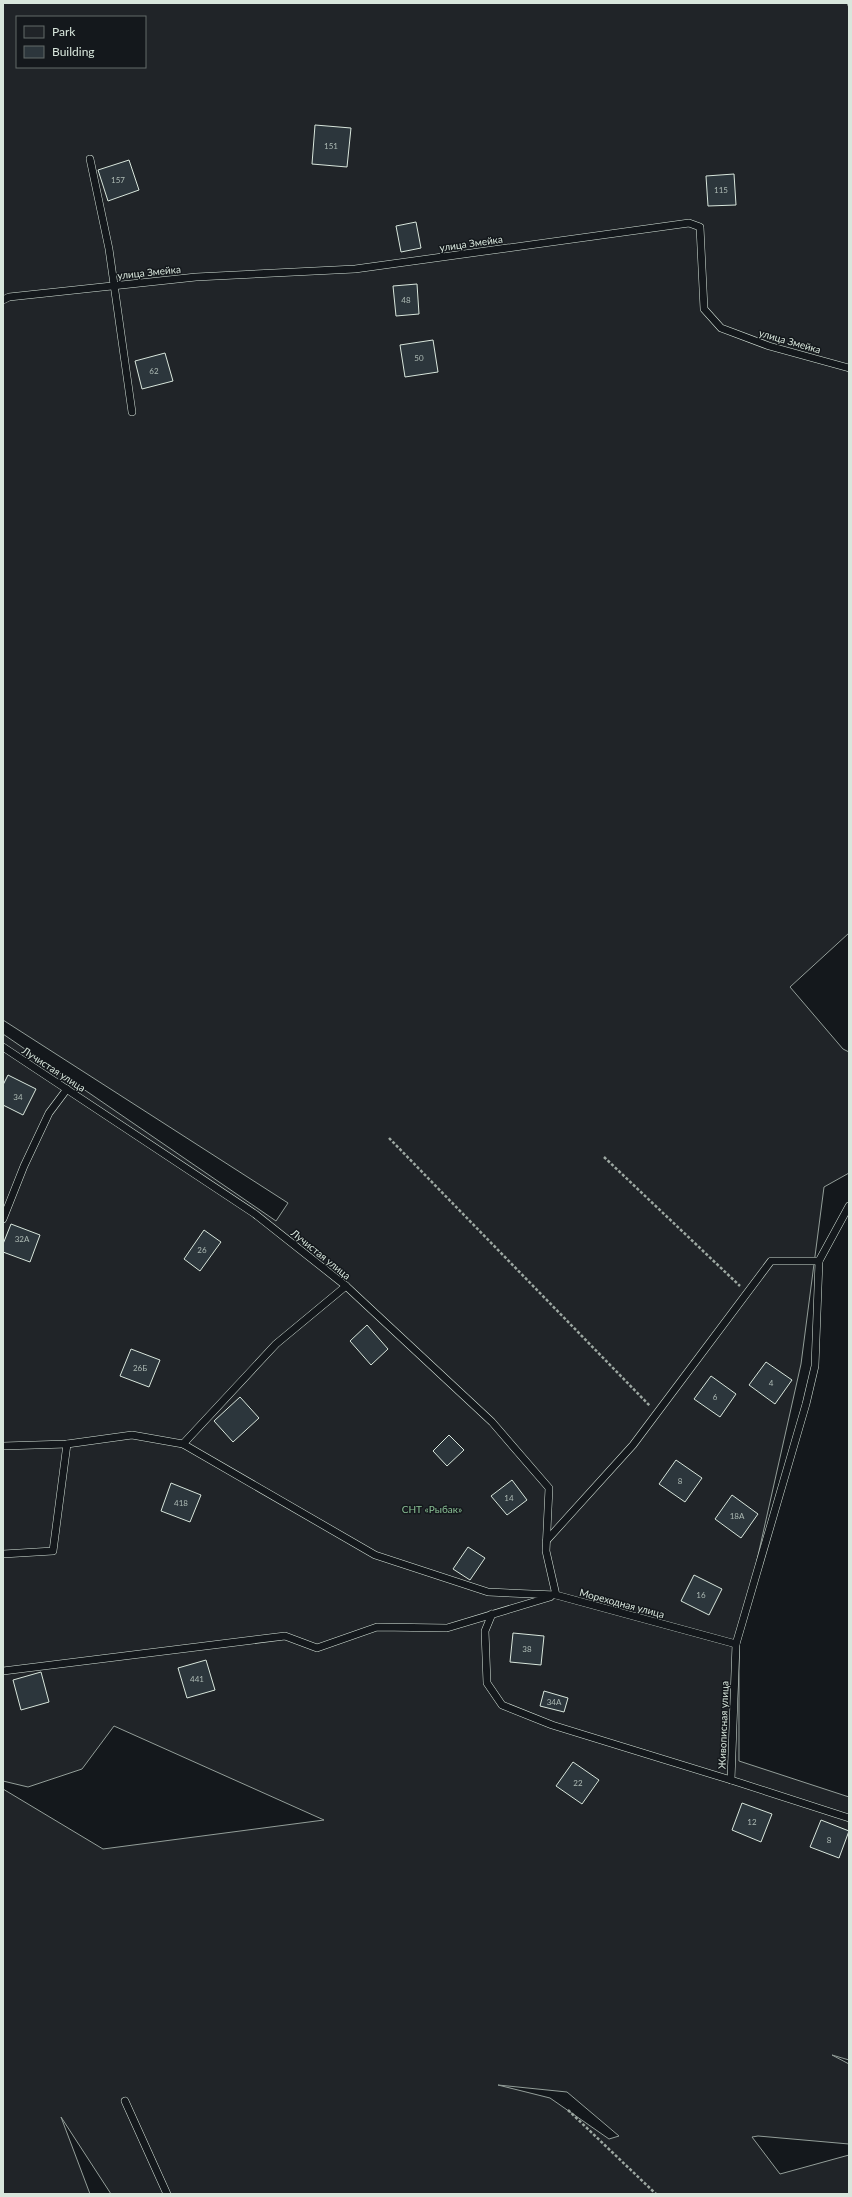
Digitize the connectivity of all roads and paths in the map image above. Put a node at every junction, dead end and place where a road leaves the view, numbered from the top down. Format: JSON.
{"nodes":[{"id":1,"x":848,"y":3,"type":"edge"},
{"id":2,"x":849,"y":6,"type":"edge"},
{"id":3,"x":90,"y":159,"type":"dead end"},
{"id":4,"x":114,"y":286,"type":"junction"},
{"id":5,"x":3,"y":300,"type":"edge"},
{"id":6,"x":849,"y":368,"type":"edge"},
{"id":7,"x":132,"y":412,"type":"dead end"},
{"id":8,"x":3,"y":1047,"type":"edge"},
{"id":9,"x":67,"y":1090,"type":"junction"},
{"id":10,"x":389,"y":1138,"type":"dead end"},
{"id":11,"x":604,"y":1157,"type":"dead end"},
{"id":12,"x":849,"y":1206,"type":"edge"},
{"id":13,"x":3,"y":1219,"type":"edge"},
{"id":14,"x":819,"y":1261,"type":"junction"},
{"id":15,"x":346,"y":1286,"type":"junction"},
{"id":16,"x":747,"y":1293,"type":"junction"},
{"id":17,"x":658,"y":1413,"type":"junction"},
{"id":18,"x":67,"y":1444,"type":"junction"},
{"id":19,"x":183,"y":1444,"type":"junction"},
{"id":20,"x":3,"y":1446,"type":"edge"},
{"id":21,"x":546,"y":1540,"type":"junction"},
{"id":22,"x":3,"y":1554,"type":"edge"},
{"id":23,"x":556,"y":1595,"type":"junction"},
{"id":24,"x":492,"y":1614,"type":"junction"},
{"id":25,"x":736,"y":1644,"type":"junction"},
{"id":26,"x":3,"y":1671,"type":"edge"},
{"id":27,"x":731,"y":1780,"type":"junction"},
{"id":28,"x":849,"y":1818,"type":"edge"},
{"id":29,"x":125,"y":2101,"type":"dead end"},
{"id":30,"x":568,"y":2110,"type":"dead end"},
{"id":31,"x":167,"y":2194,"type":"edge"},
{"id":32,"x":656,"y":2194,"type":"edge"}],
"edges":[{"from":1,"to":2,"type":"path"},
{"from":3,"to":4,"type":"lane"},
{"from":4,"to":5,"type":"lane","name":"улица Змейка"},
{"from":4,"to":6,"type":"lane","name":"улица Змейка"},
{"from":4,"to":7,"type":"lane"},
{"from":8,"to":9,"type":"lane","name":"Лучистая улица"},
{"from":9,"to":13,"type":"lane"},
{"from":9,"to":15,"type":"lane","name":"Лучистая улица"},
{"from":10,"to":17,"type":"path"},
{"from":11,"to":16,"type":"path"},
{"from":12,"to":14,"type":"lane"},
{"from":14,"to":16,"type":"lane"},
{"from":14,"to":25,"type":"lane","name":"Живописная улица"},
{"from":15,"to":19,"type":"lane"},
{"from":15,"to":21,"type":"lane","name":"Лучистая улица"},
{"from":16,"to":17,"type":"lane"},
{"from":17,"to":21,"type":"lane"},
{"from":18,"to":19,"type":"lane"},
{"from":18,"to":20,"type":"lane"},
{"from":18,"to":22,"type":"lane"},
{"from":19,"to":23,"type":"lane","name":"Мореходная улица"},
{"from":21,"to":23,"type":"lane"},
{"from":23,"to":24,"type":"lane"},
{"from":23,"to":25,"type":"lane","name":"Мореходная улица"},
{"from":24,"to":26,"type":"lane"},
{"from":24,"to":27,"type":"lane"},
{"from":25,"to":27,"type":"lane","name":"Живописная улица"},
{"from":27,"to":28,"type":"lane","name":"Живописная улица"},
{"from":29,"to":31,"type":"lane"},
{"from":30,"to":32,"type":"path"}]}
